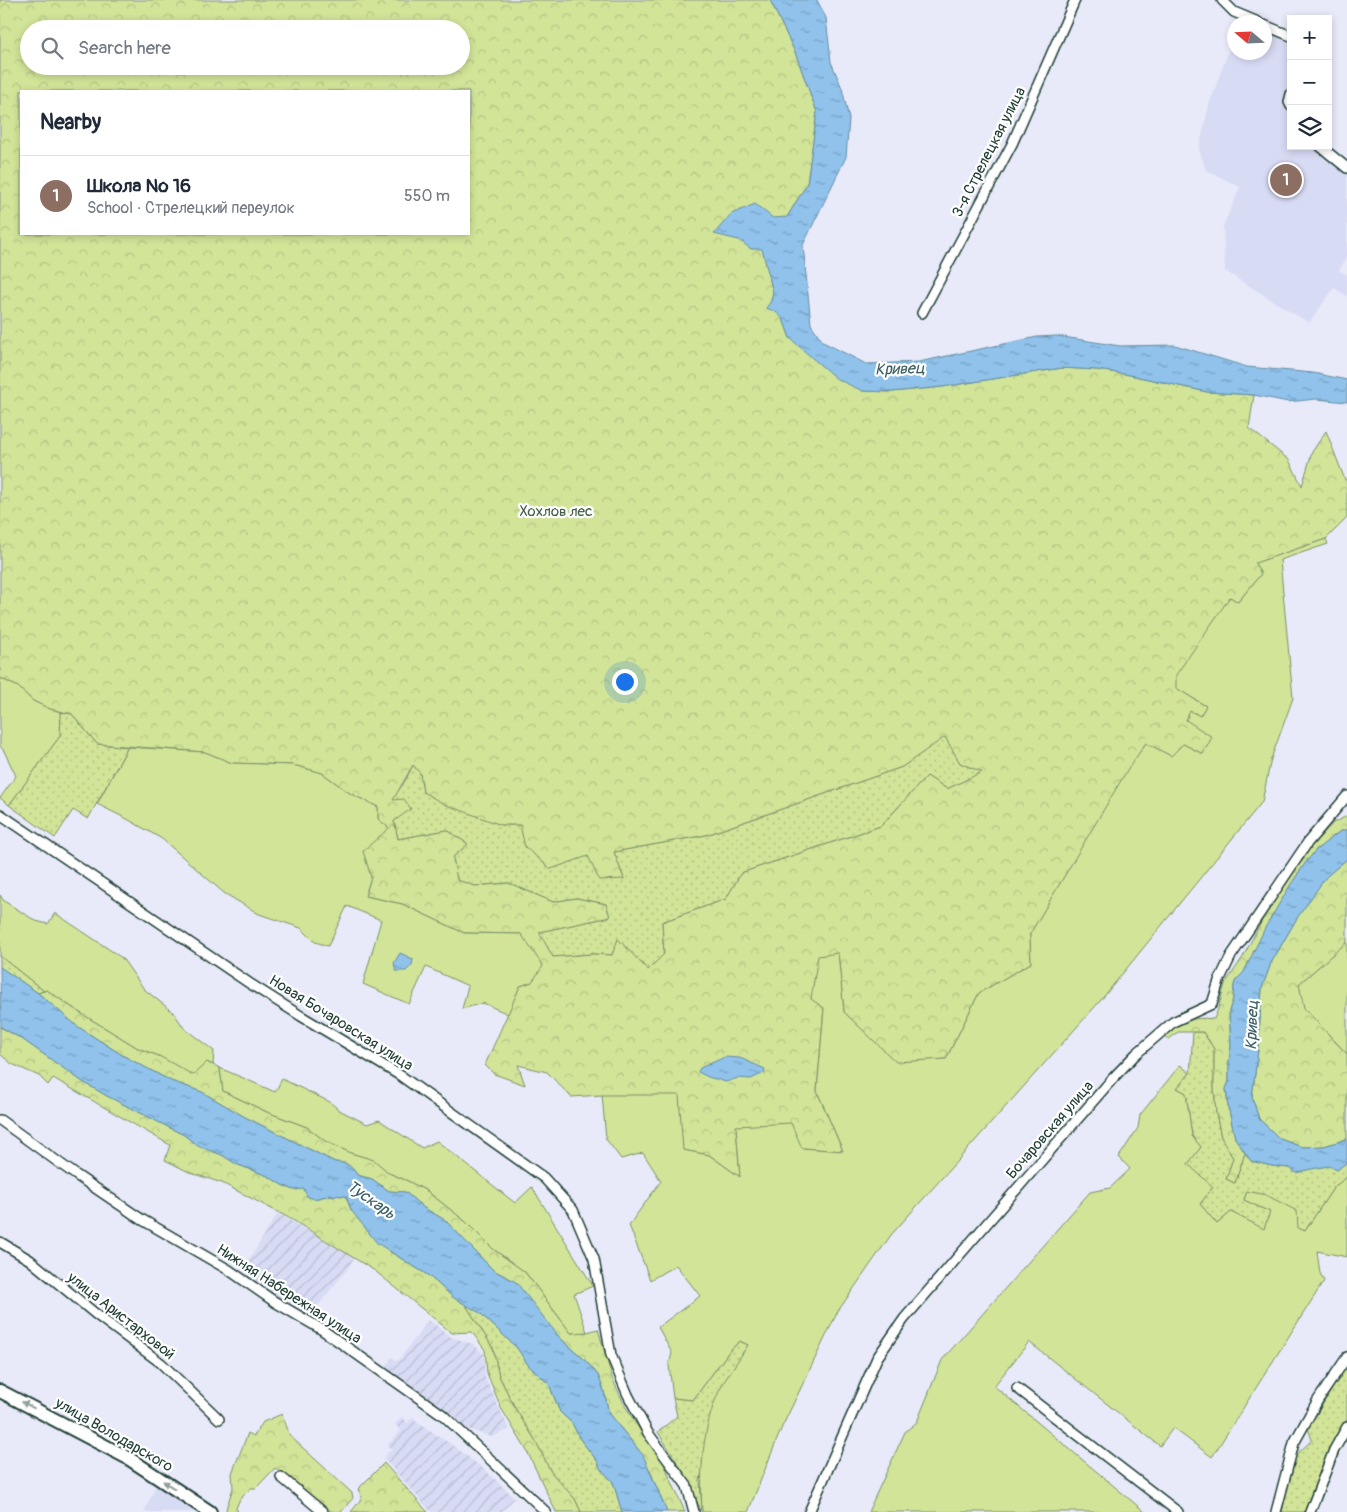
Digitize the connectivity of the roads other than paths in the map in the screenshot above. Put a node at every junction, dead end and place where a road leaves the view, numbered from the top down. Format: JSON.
{"nodes":[{"id":1,"x":1075,"y":0,"type":"edge"},
{"id":2,"x":1222,"y":0,"type":"edge"},
{"id":3,"x":1241,"y":15,"type":"edge"},
{"id":4,"x":1272,"y":28,"type":"edge"},
{"id":5,"x":1287,"y":34,"type":"edge"},
{"id":6,"x":1325,"y":150,"type":"edge"},
{"id":7,"x":1347,"y":168,"type":"edge"},
{"id":8,"x":922,"y":313,"type":"dead end"},
{"id":9,"x":1347,"y":796,"type":"edge"},
{"id":10,"x":0,"y":814,"type":"edge"},
{"id":11,"x":0,"y":1120,"type":"edge"},
{"id":12,"x":0,"y":1242,"type":"edge"},
{"id":13,"x":1347,"y":1357,"type":"edge"},
{"id":14,"x":1017,"y":1388,"type":"dead end"},
{"id":15,"x":0,"y":1391,"type":"edge"},
{"id":16,"x":220,"y":1419,"type":"dead end"},
{"id":17,"x":1347,"y":1426,"type":"edge"},
{"id":18,"x":281,"y":1477,"type":"dead end"},
{"id":19,"x":210,"y":1512,"type":"edge"},
{"id":20,"x":323,"y":1512,"type":"edge"},
{"id":21,"x":546,"y":1512,"type":"edge"},
{"id":22,"x":694,"y":1512,"type":"edge"},
{"id":23,"x":809,"y":1512,"type":"edge"},
{"id":24,"x":1178,"y":1512,"type":"edge"},
{"id":25,"x":1276,"y":1512,"type":"edge"},
{"id":26,"x":1310,"y":1512,"type":"edge"}],
"edges":[{"from":1,"to":8,"type":"street","name":"3-я Стрелецкая улица"},
{"from":2,"to":3,"type":"street"},
{"from":4,"to":5,"type":"street"},
{"from":6,"to":7,"type":"street"},
{"from":9,"to":23,"type":"street","name":"Бочаровская улица"},
{"from":10,"to":22,"type":"street","name":"Новая Бочаровская улица"},
{"from":11,"to":21,"type":"street","name":"Нижняя Набережная улица"},
{"from":12,"to":16,"type":"street","name":"улица Аристарховой"},
{"from":13,"to":25,"type":"street"},
{"from":14,"to":24,"type":"street"},
{"from":19,"to":15,"type":"street","name":"улица Володарского","one_way":true},
{"from":17,"to":26,"type":"street"},
{"from":18,"to":20,"type":"street"}]}
